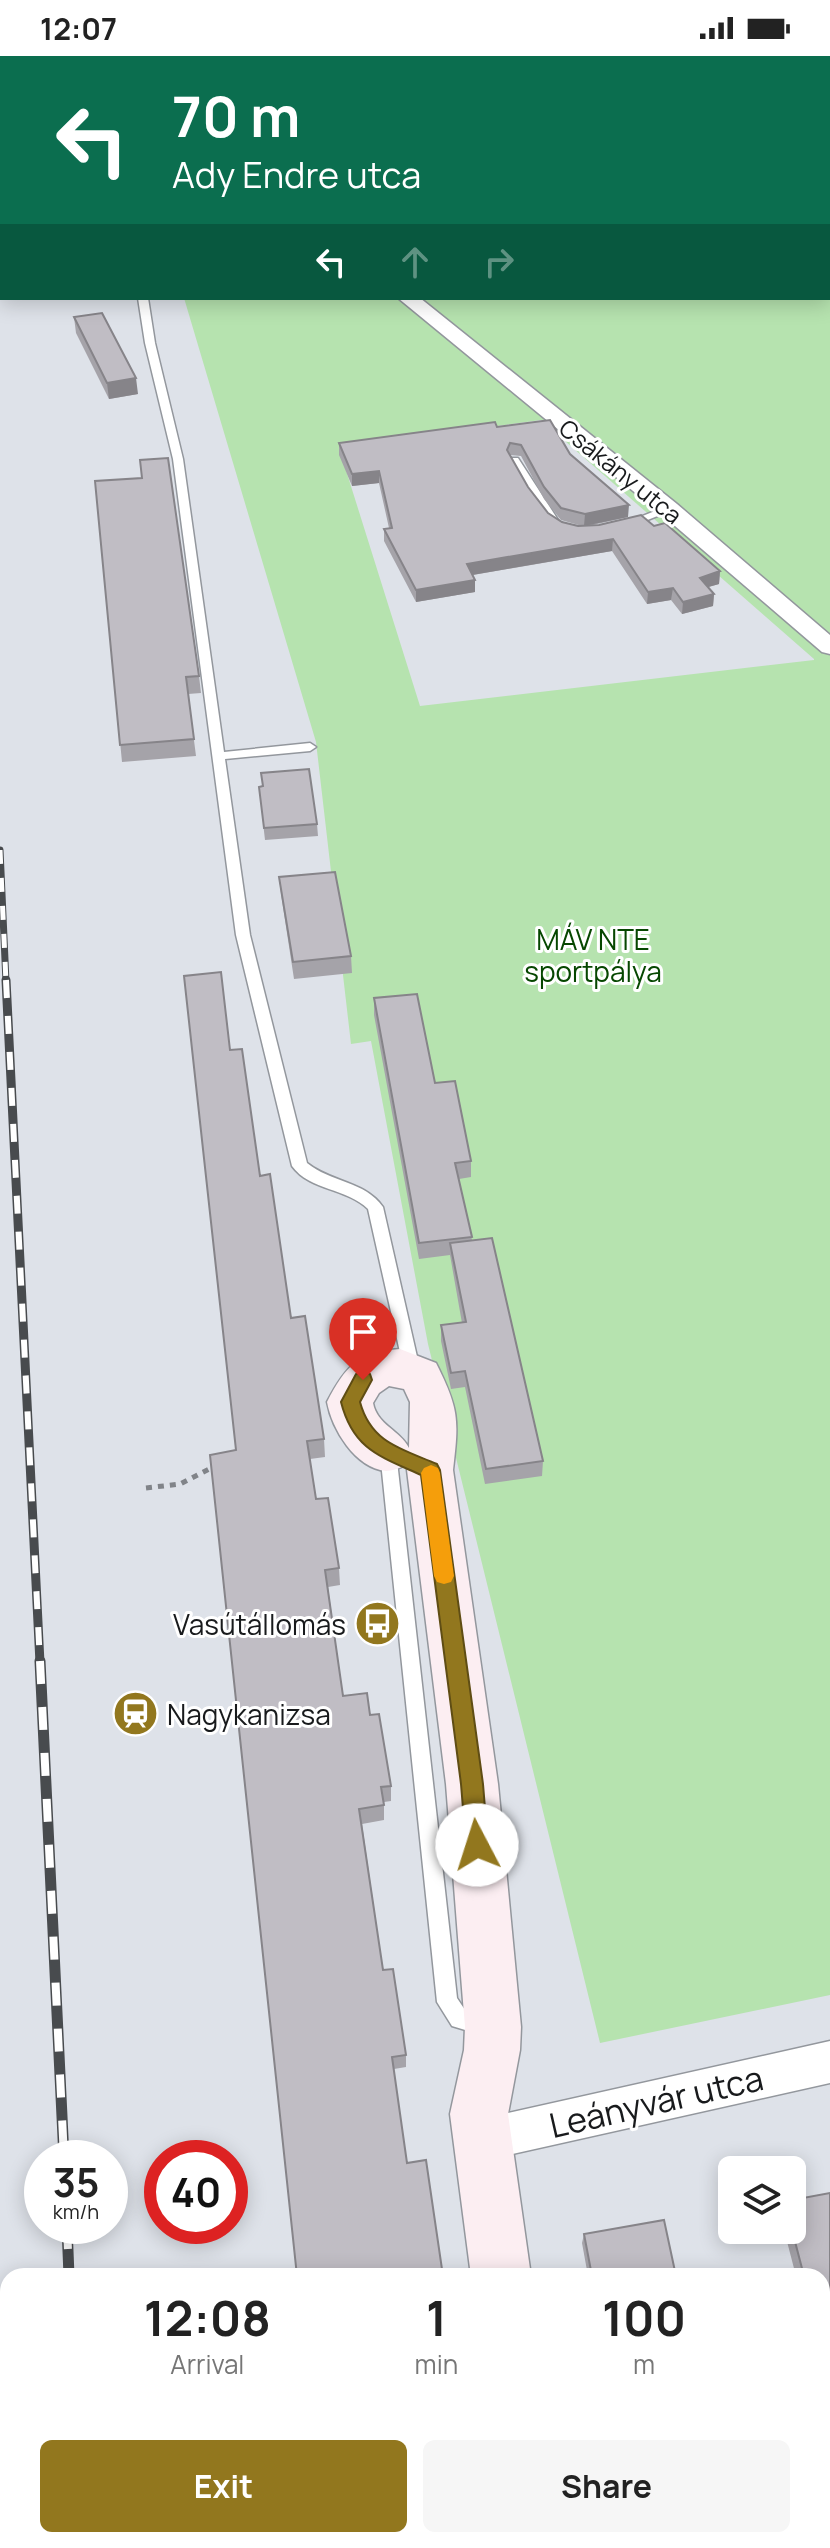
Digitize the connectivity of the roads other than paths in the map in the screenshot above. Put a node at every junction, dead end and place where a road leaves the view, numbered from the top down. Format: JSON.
{"nodes":[{"id":1,"x":143,"y":300,"type":"edge"},
{"id":2,"x":410,"y":300,"type":"edge"},
{"id":3,"x":514,"y":460,"type":"edge"},
{"id":4,"x":669,"y":509,"type":"junction"},
{"id":5,"x":613,"y":528,"type":"edge"},
{"id":6,"x":572,"y":531,"type":"edge"},
{"id":7,"x":830,"y":647,"type":"edge"},
{"id":8,"x":310,"y":747,"type":"dead end"},
{"id":9,"x":220,"y":756,"type":"junction"},
{"id":10,"x":412,"y":1370,"type":"junction"},
{"id":11,"x":409,"y":1461,"type":"junction"},
{"id":12,"x":830,"y":2062,"type":"edge"},
{"id":13,"x":481,"y":2140,"type":"junction"},
{"id":14,"x":500,"y":2268,"type":"edge"}],
"edges":[{"from":1,"to":9,"type":"lane"},
{"from":2,"to":4,"type":"street","name":"Csákány utca"},
{"from":3,"to":6,"type":"lane"},
{"from":4,"to":5,"type":"lane"},
{"from":4,"to":7,"type":"street","name":"Csákány utca"},
{"from":8,"to":9,"type":"lane"},
{"from":9,"to":10,"type":"lane"},
{"from":10,"to":11,"type":"street"},
{"from":10,"to":11,"type":"street"},
{"from":11,"to":13,"type":"street"},
{"from":12,"to":13,"type":"street","name":"Leányvár utca"},
{"from":13,"to":14,"type":"street"}]}
